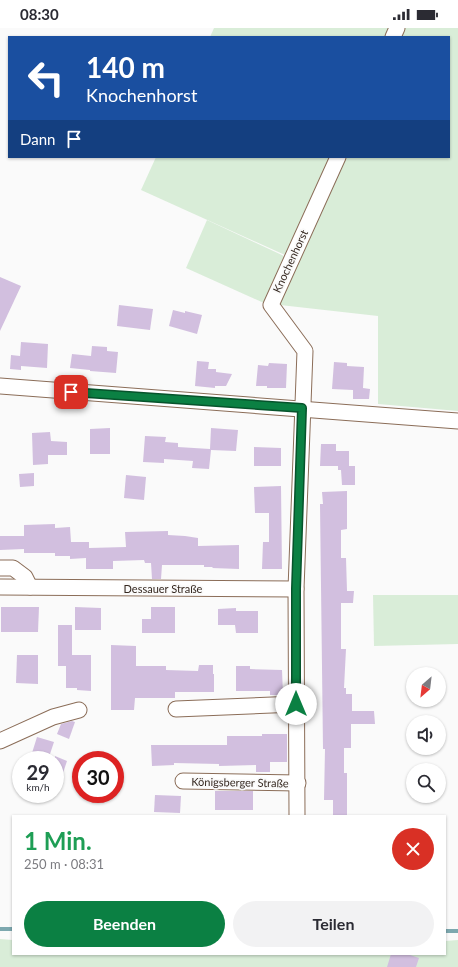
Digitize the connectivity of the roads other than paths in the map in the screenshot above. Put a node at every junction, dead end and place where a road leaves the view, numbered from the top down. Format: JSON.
{"nodes":[{"id":1,"x":338,"y":158,"type":"edge"},
{"id":2,"x":0,"y":386,"type":"edge"},
{"id":3,"x":302,"y":408,"type":"junction"},
{"id":4,"x":458,"y":421,"type":"edge"},
{"id":5,"x":0,"y":568,"type":"edge"},
{"id":6,"x":0,"y":587,"type":"edge"},
{"id":7,"x":30,"y":587,"type":"junction"},
{"id":8,"x":296,"y":589,"type":"junction"},
{"id":9,"x":296,"y":704,"type":"junction"},
{"id":10,"x":176,"y":709,"type":"dead end"},
{"id":11,"x":79,"y":710,"type":"dead end"},
{"id":12,"x":0,"y":741,"type":"edge"},
{"id":13,"x":183,"y":781,"type":"dead end"},
{"id":14,"x":298,"y":782,"type":"junction"},
{"id":15,"x":297,"y":815,"type":"edge"}],
"edges":[{"from":1,"to":3,"type":"street","name":"Knochenhorst"},
{"from":2,"to":3,"type":"street"},
{"from":3,"to":4,"type":"street"},
{"from":3,"to":8,"type":"street","name":"Königsberger Straße"},
{"from":5,"to":7,"type":"street"},
{"from":6,"to":7,"type":"street","name":"Dessauer Straße"},
{"from":7,"to":8,"type":"street","name":"Dessauer Straße"},
{"from":8,"to":9,"type":"street","name":"Königsberger Straße"},
{"from":9,"to":10,"type":"street"},
{"from":9,"to":14,"type":"street","name":"Königsberger Straße"},
{"from":11,"to":12,"type":"street"},
{"from":13,"to":14,"type":"street","name":"Königsberger Straße"},
{"from":14,"to":15,"type":"street","name":"Königsberger Straße"}]}
